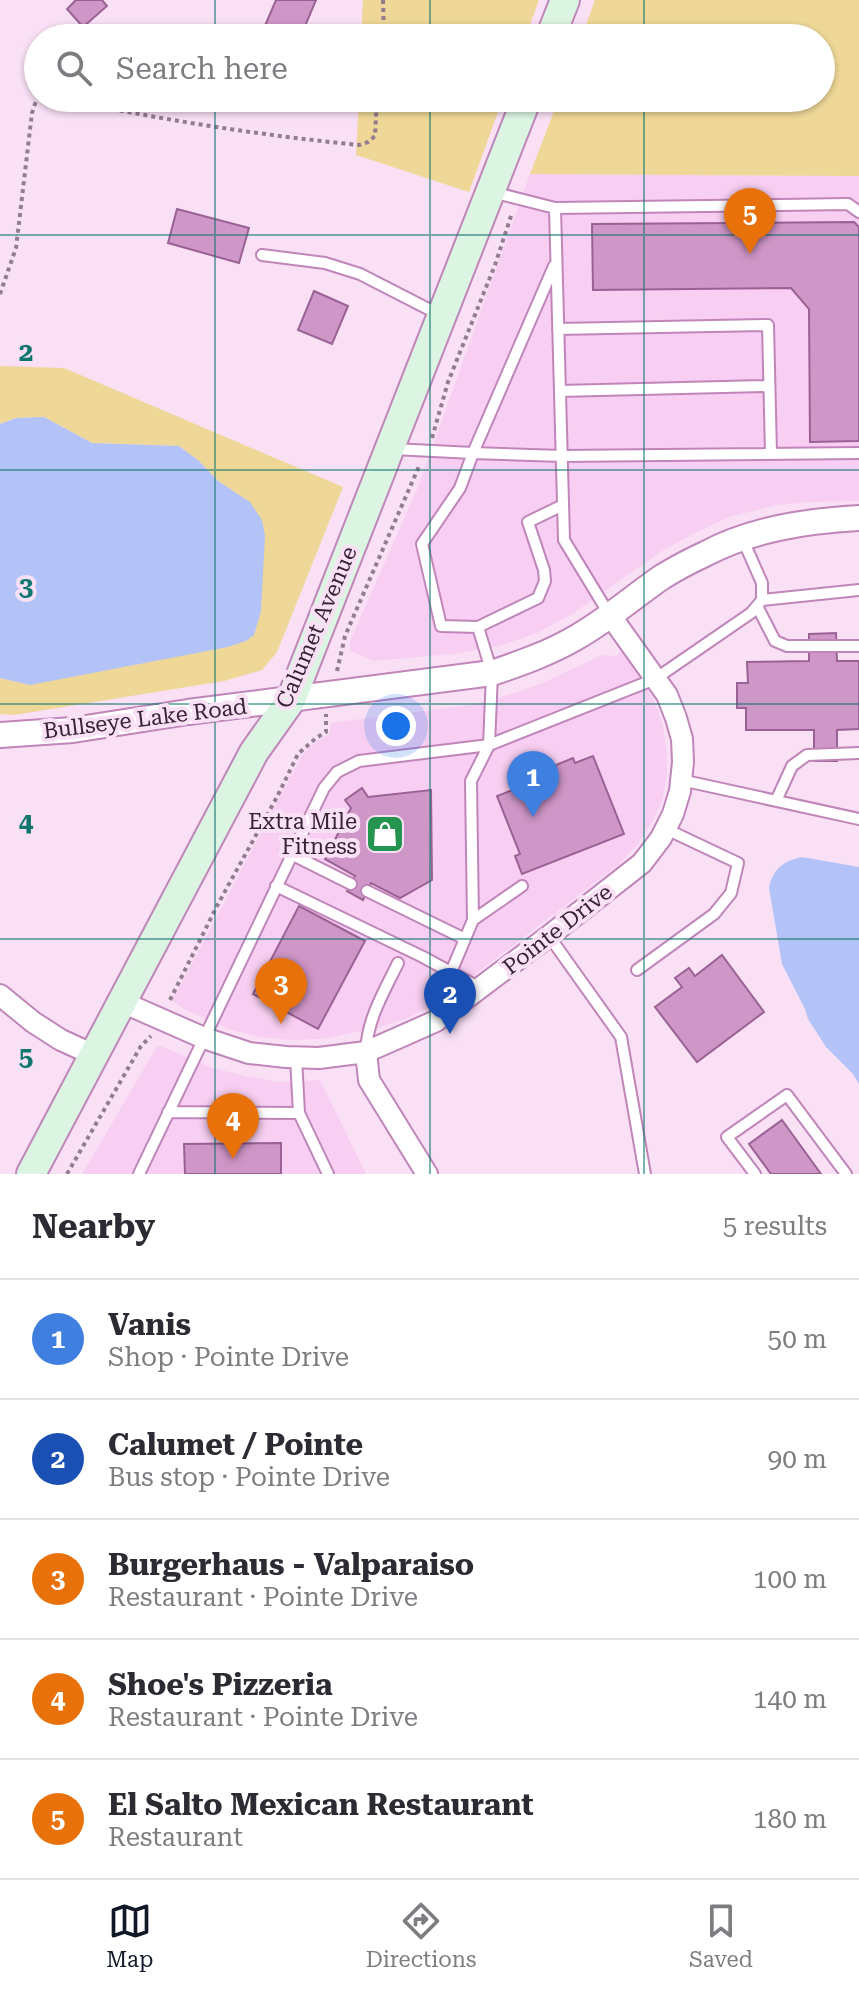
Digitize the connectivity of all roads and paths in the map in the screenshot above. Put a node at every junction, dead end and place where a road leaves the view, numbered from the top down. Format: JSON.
{"nodes":[{"id":1,"x":383,"y":0,"type":"edge"},
{"id":2,"x":565,"y":0,"type":"edge"},
{"id":3,"x":384,"y":24,"type":"edge"},
{"id":4,"x":556,"y":24,"type":"edge"},
{"id":5,"x":32,"y":112,"type":"edge"},
{"id":6,"x":124,"y":112,"type":"edge"},
{"id":7,"x":377,"y":112,"type":"edge"},
{"id":8,"x":521,"y":112,"type":"edge"},
{"id":9,"x":490,"y":191,"type":"junction"},
{"id":10,"x":555,"y":208,"type":"junction"},
{"id":11,"x":859,"y":212,"type":"edge"},
{"id":12,"x":262,"y":255,"type":"dead end"},
{"id":13,"x":556,"y":261,"type":"junction"},
{"id":14,"x":0,"y":294,"type":"edge"},
{"id":15,"x":441,"y":316,"type":"junction"},
{"id":16,"x":558,"y":329,"type":"junction"},
{"id":17,"x":769,"y":386,"type":"junction"},
{"id":18,"x":560,"y":391,"type":"junction"},
{"id":19,"x":389,"y":449,"type":"junction"},
{"id":20,"x":473,"y":453,"type":"junction"},
{"id":21,"x":859,"y":453,"type":"edge"},
{"id":22,"x":771,"y":454,"type":"junction"},
{"id":23,"x":562,"y":456,"type":"junction"},
{"id":24,"x":563,"y":505,"type":"junction"},
{"id":25,"x":859,"y":518,"type":"edge"},
{"id":26,"x":742,"y":538,"type":"junction"},
{"id":27,"x":859,"y":590,"type":"edge"},
{"id":28,"x":759,"y":603,"type":"junction"},
{"id":29,"x":610,"y":615,"type":"junction"},
{"id":30,"x":478,"y":627,"type":"junction"},
{"id":31,"x":859,"y":646,"type":"edge"},
{"id":32,"x":492,"y":673,"type":"junction"},
{"id":33,"x":655,"y":679,"type":"junction"},
{"id":34,"x":291,"y":700,"type":"junction"},
{"id":35,"x":0,"y":735,"type":"edge"},
{"id":36,"x":489,"y":745,"type":"junction"},
{"id":37,"x":859,"y":753,"type":"edge"},
{"id":38,"x":681,"y":780,"type":"junction"},
{"id":39,"x":776,"y":801,"type":"junction"},
{"id":40,"x":859,"y":819,"type":"edge"},
{"id":41,"x":666,"y":829,"type":"junction"},
{"id":42,"x":291,"y":854,"type":"junction"},
{"id":43,"x":351,"y":884,"type":"dead end"},
{"id":44,"x":276,"y":886,"type":"junction"},
{"id":45,"x":522,"y":886,"type":"dead end"},
{"id":46,"x":367,"y":891,"type":"dead end"},
{"id":47,"x":473,"y":920,"type":"junction"},
{"id":48,"x":549,"y":936,"type":"junction"},
{"id":49,"x":465,"y":939,"type":"junction"},
{"id":50,"x":398,"y":963,"type":"dead end"},
{"id":51,"x":637,"y":970,"type":"dead end"},
{"id":52,"x":451,"y":972,"type":"junction"},
{"id":53,"x":480,"y":988,"type":"junction"},
{"id":54,"x":0,"y":995,"type":"edge"},
{"id":55,"x":122,"y":1002,"type":"junction"},
{"id":56,"x":204,"y":1038,"type":"junction"},
{"id":57,"x":366,"y":1052,"type":"junction"},
{"id":58,"x":94,"y":1055,"type":"junction"},
{"id":59,"x":296,"y":1058,"type":"junction"},
{"id":60,"x":168,"y":1112,"type":"junction"},
{"id":61,"x":299,"y":1113,"type":"junction"},
{"id":62,"x":31,"y":1174,"type":"edge"},
{"id":63,"x":139,"y":1174,"type":"edge"},
{"id":64,"x":328,"y":1174,"type":"edge"},
{"id":65,"x":427,"y":1174,"type":"edge"},
{"id":66,"x":645,"y":1174,"type":"edge"},
{"id":67,"x":755,"y":1174,"type":"edge"},
{"id":68,"x":846,"y":1174,"type":"edge"}],
"edges":[{"from":1,"to":3,"type":"path"},
{"from":2,"to":4,"type":"main road"},
{"from":5,"to":14,"type":"path"},
{"from":6,"to":7,"type":"path"},
{"from":8,"to":9,"type":"main road","name":"Calumet Avenue"},
{"from":9,"to":10,"type":"lane"},
{"from":9,"to":15,"type":"main road","name":"Calumet Avenue"},
{"from":10,"to":11,"type":"lane"},
{"from":10,"to":13,"type":"lane"},
{"from":12,"to":15,"type":"lane"},
{"from":13,"to":16,"type":"lane"},
{"from":13,"to":20,"type":"lane"},
{"from":15,"to":19,"type":"main road","name":"Calumet Avenue"},
{"from":16,"to":17,"type":"lane"},
{"from":16,"to":18,"type":"lane"},
{"from":17,"to":18,"type":"lane"},
{"from":17,"to":22,"type":"lane"},
{"from":18,"to":23,"type":"lane"},
{"from":19,"to":20,"type":"lane"},
{"from":19,"to":34,"type":"main road","name":"Calumet Avenue"},
{"from":20,"to":23,"type":"lane"},
{"from":20,"to":30,"type":"lane"},
{"from":21,"to":22,"type":"lane"},
{"from":22,"to":23,"type":"lane"},
{"from":23,"to":24,"type":"lane"},
{"from":24,"to":29,"type":"lane"},
{"from":24,"to":30,"type":"lane"},
{"from":25,"to":26,"type":"street","name":"Bullseye Lake Road"},
{"from":26,"to":28,"type":"lane"},
{"from":26,"to":29,"type":"street","name":"Bullseye Lake Road"},
{"from":27,"to":28,"type":"lane"},
{"from":28,"to":31,"type":"lane"},
{"from":28,"to":33,"type":"lane"},
{"from":29,"to":32,"type":"street","name":"Bullseye Lake Road"},
{"from":29,"to":33,"type":"street","name":"Pointe Drive"},
{"from":30,"to":32,"type":"lane"},
{"from":32,"to":34,"type":"street","name":"Bullseye Lake Road"},
{"from":32,"to":36,"type":"lane"},
{"from":33,"to":36,"type":"lane"},
{"from":33,"to":38,"type":"street","name":"Pointe Drive"},
{"from":34,"to":35,"type":"street","name":"Bullseye Lake Road"},
{"from":34,"to":55,"type":"main road","name":"Calumet Avenue"},
{"from":36,"to":42,"type":"lane"},
{"from":36,"to":47,"type":"lane"},
{"from":37,"to":39,"type":"lane"},
{"from":38,"to":39,"type":"lane"},
{"from":38,"to":41,"type":"street","name":"Pointe Drive"},
{"from":39,"to":40,"type":"lane"},
{"from":41,"to":48,"type":"street","name":"Pointe Drive"},
{"from":41,"to":51,"type":"lane"},
{"from":42,"to":43,"type":"lane"},
{"from":42,"to":44,"type":"lane"},
{"from":44,"to":52,"type":"lane"},
{"from":44,"to":56,"type":"lane"},
{"from":45,"to":47,"type":"lane"},
{"from":46,"to":49,"type":"lane"},
{"from":47,"to":49,"type":"lane"},
{"from":48,"to":53,"type":"street","name":"Pointe Drive"},
{"from":48,"to":66,"type":"lane"},
{"from":49,"to":52,"type":"lane"},
{"from":50,"to":57,"type":"lane"},
{"from":52,"to":53,"type":"lane"},
{"from":53,"to":57,"type":"street","name":"Pointe Drive"},
{"from":54,"to":58,"type":"street"},
{"from":55,"to":56,"type":"street","name":"Pointe Drive"},
{"from":55,"to":58,"type":"main road","name":"Calumet Avenue"},
{"from":56,"to":59,"type":"street","name":"Pointe Drive"},
{"from":56,"to":60,"type":"lane"},
{"from":57,"to":59,"type":"street","name":"Pointe Drive"},
{"from":57,"to":65,"type":"street"},
{"from":58,"to":62,"type":"main road","name":"Calumet Avenue"},
{"from":59,"to":61,"type":"lane"},
{"from":60,"to":61,"type":"lane"},
{"from":60,"to":63,"type":"lane"},
{"from":61,"to":64,"type":"lane"},
{"from":67,"to":68,"type":"lane"}]}
